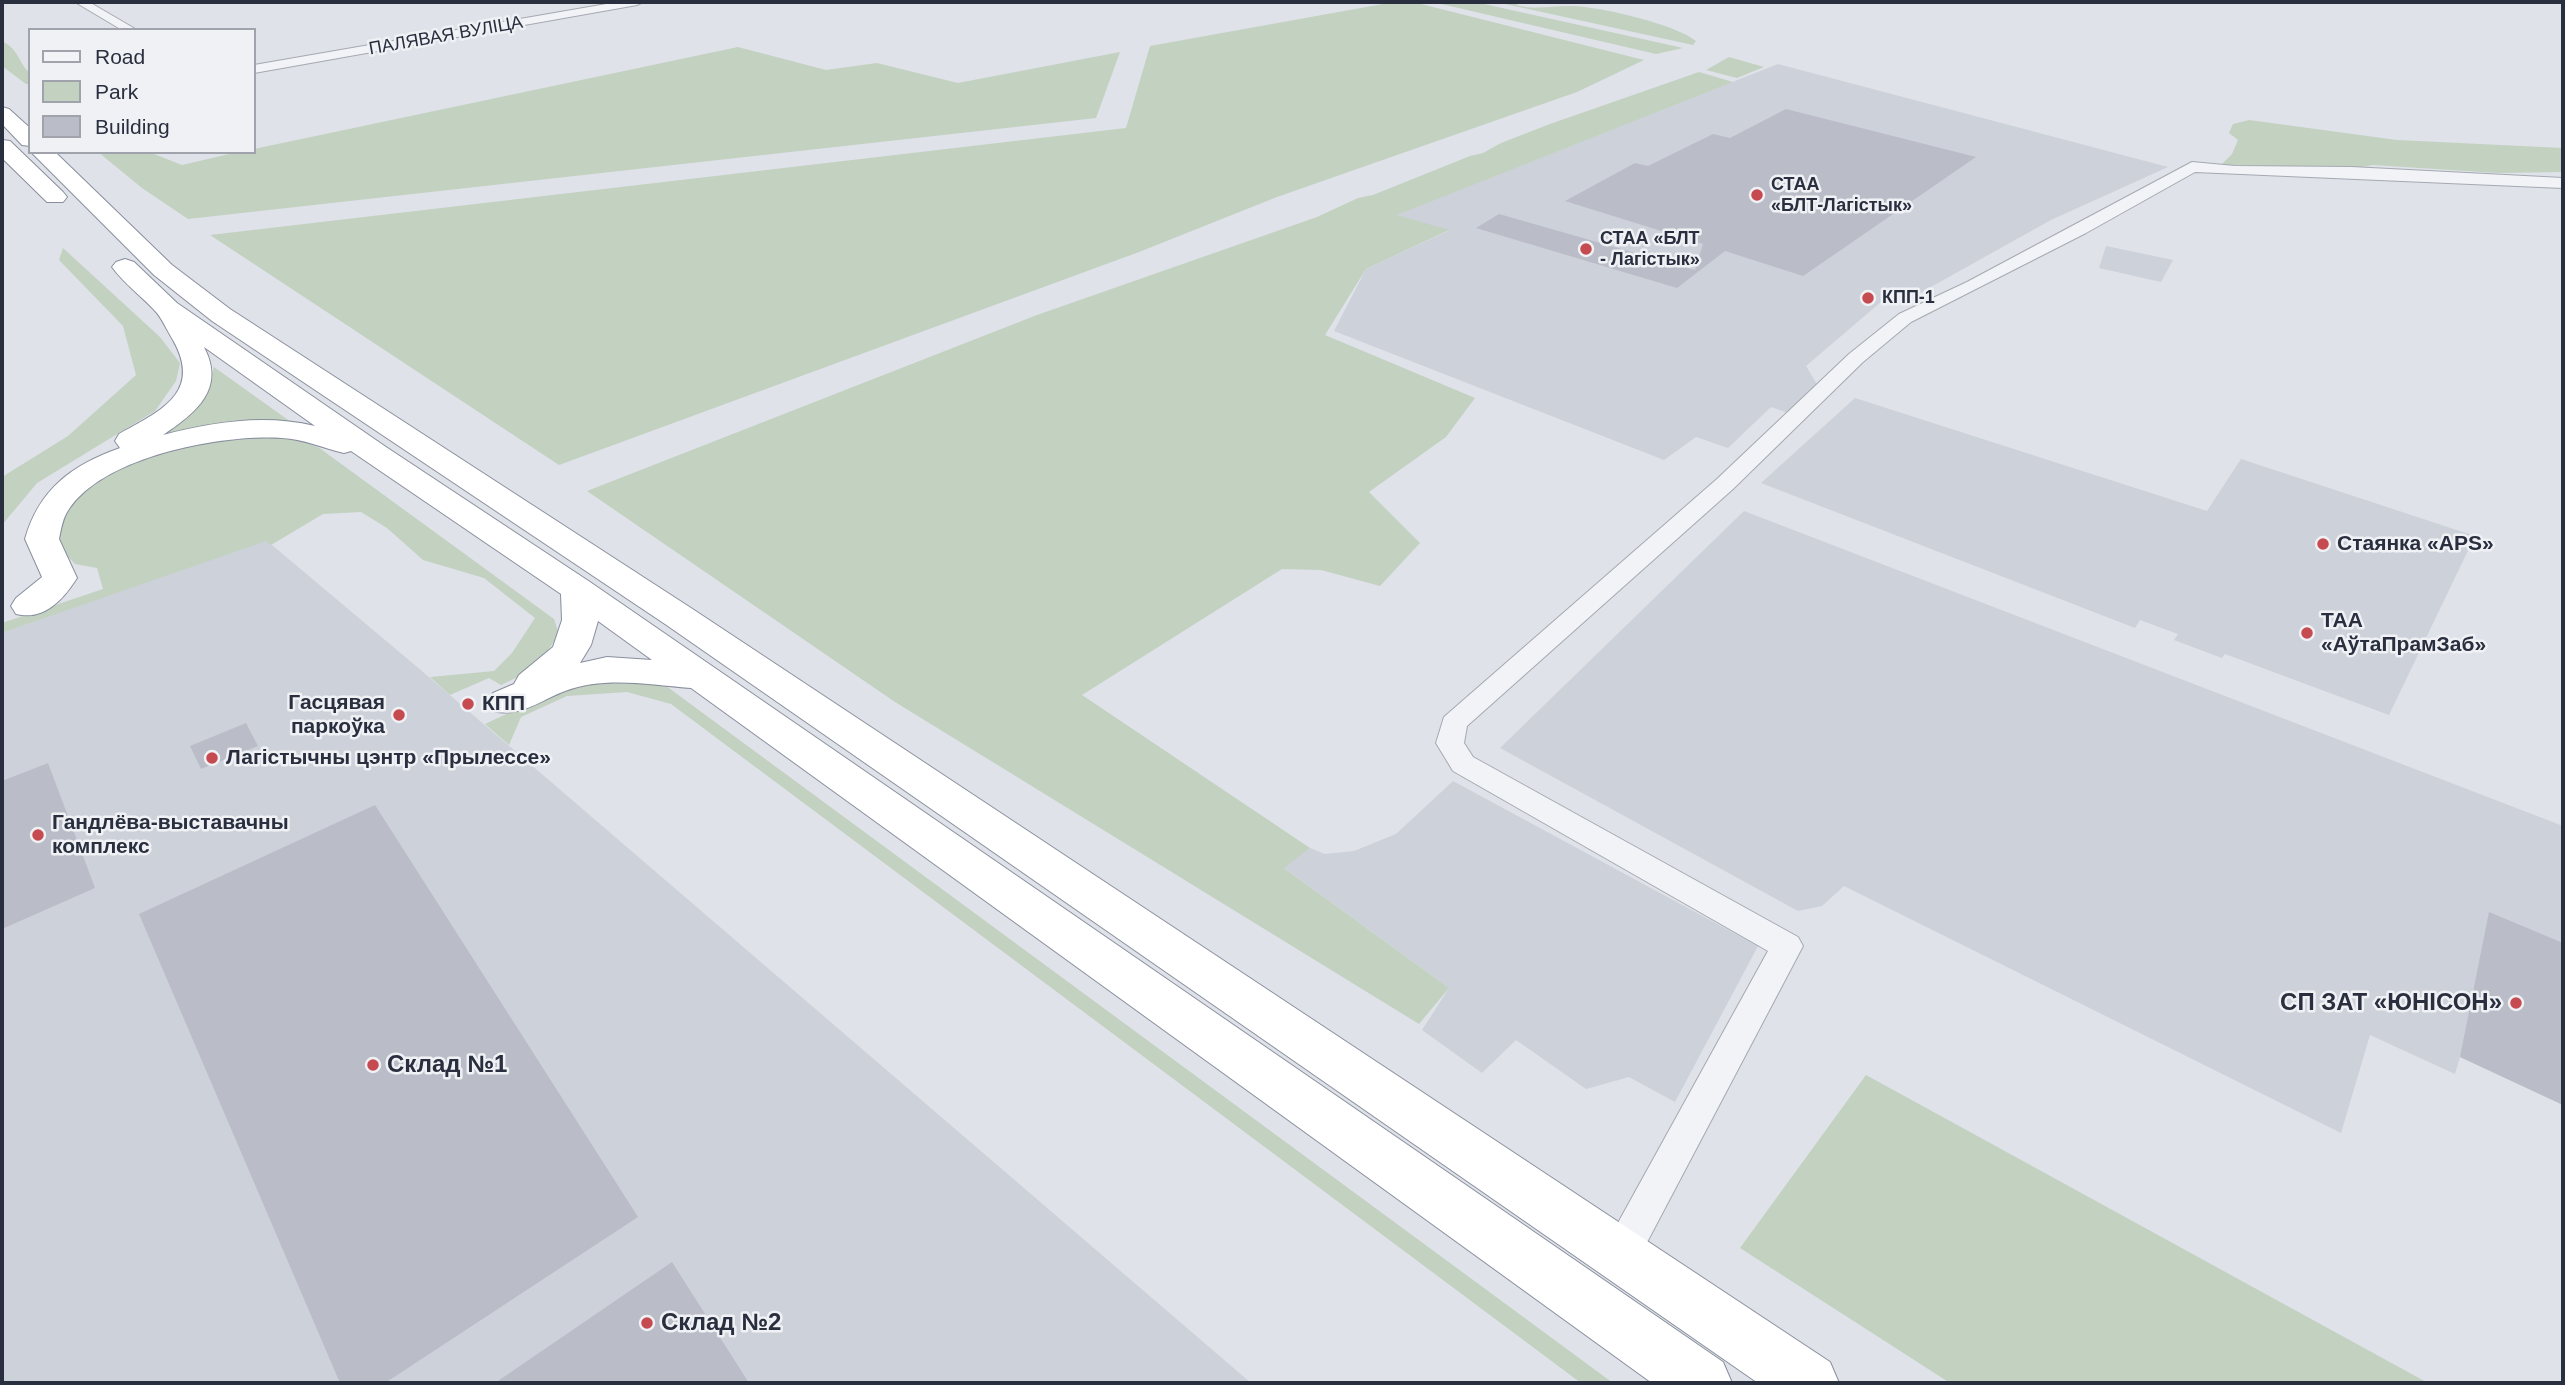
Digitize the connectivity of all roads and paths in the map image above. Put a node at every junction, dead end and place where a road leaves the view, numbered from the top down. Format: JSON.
{"nodes":[{"id":1,"x":81,"y":2,"type":"edge"},
{"id":2,"x":638,"y":2,"type":"edge"},
{"id":3,"x":600,"y":5,"type":"edge"},
{"id":4,"x":127,"y":28,"type":"edge"},
{"id":5,"x":256,"y":69,"type":"edge"},
{"id":6,"x":2,"y":113,"type":"edge"},
{"id":7,"x":28,"y":138,"type":"edge"},
{"id":8,"x":2,"y":146,"type":"edge"},
{"id":9,"x":45,"y":154,"type":"edge"},
{"id":10,"x":2563,"y":183,"type":"edge"},
{"id":11,"x":76,"y":219,"type":"dead end"},
{"id":12,"x":105,"y":247,"type":"dead end"},
{"id":13,"x":168,"y":309,"type":"junction"},
{"id":14,"x":374,"y":454,"type":"junction"},
{"id":15,"x":578,"y":590,"type":"junction"},
{"id":16,"x":16,"y":608,"type":"edge"},
{"id":17,"x":699,"y":676,"type":"junction"},
{"id":18,"x":1621,"y":1254,"type":"junction"},
{"id":19,"x":1702,"y":1383,"type":"edge"},
{"id":20,"x":1809,"y":1383,"type":"edge"}],
"edges":[{"from":1,"to":4,"type":"street"},
{"from":2,"to":3,"type":"street","name":"ПАЛЯВАЯ ВУЛІЦА"},
{"from":3,"to":5,"type":"street","name":"ПАЛЯВАЯ ВУЛІЦА"},
{"from":6,"to":7,"type":"highway"},
{"from":8,"to":11,"type":"highway"},
{"from":9,"to":18,"type":"highway"},
{"from":10,"to":18,"type":"street"},
{"from":12,"to":13,"type":"highway"},
{"from":13,"to":14,"type":"highway"},
{"from":13,"to":16,"type":"highway"},
{"from":14,"to":15,"type":"highway"},
{"from":14,"to":16,"type":"highway"},
{"from":15,"to":17,"type":"highway"},
{"from":15,"to":17,"type":"highway"},
{"from":17,"to":19,"type":"highway"},
{"from":18,"to":20,"type":"highway"}]}
